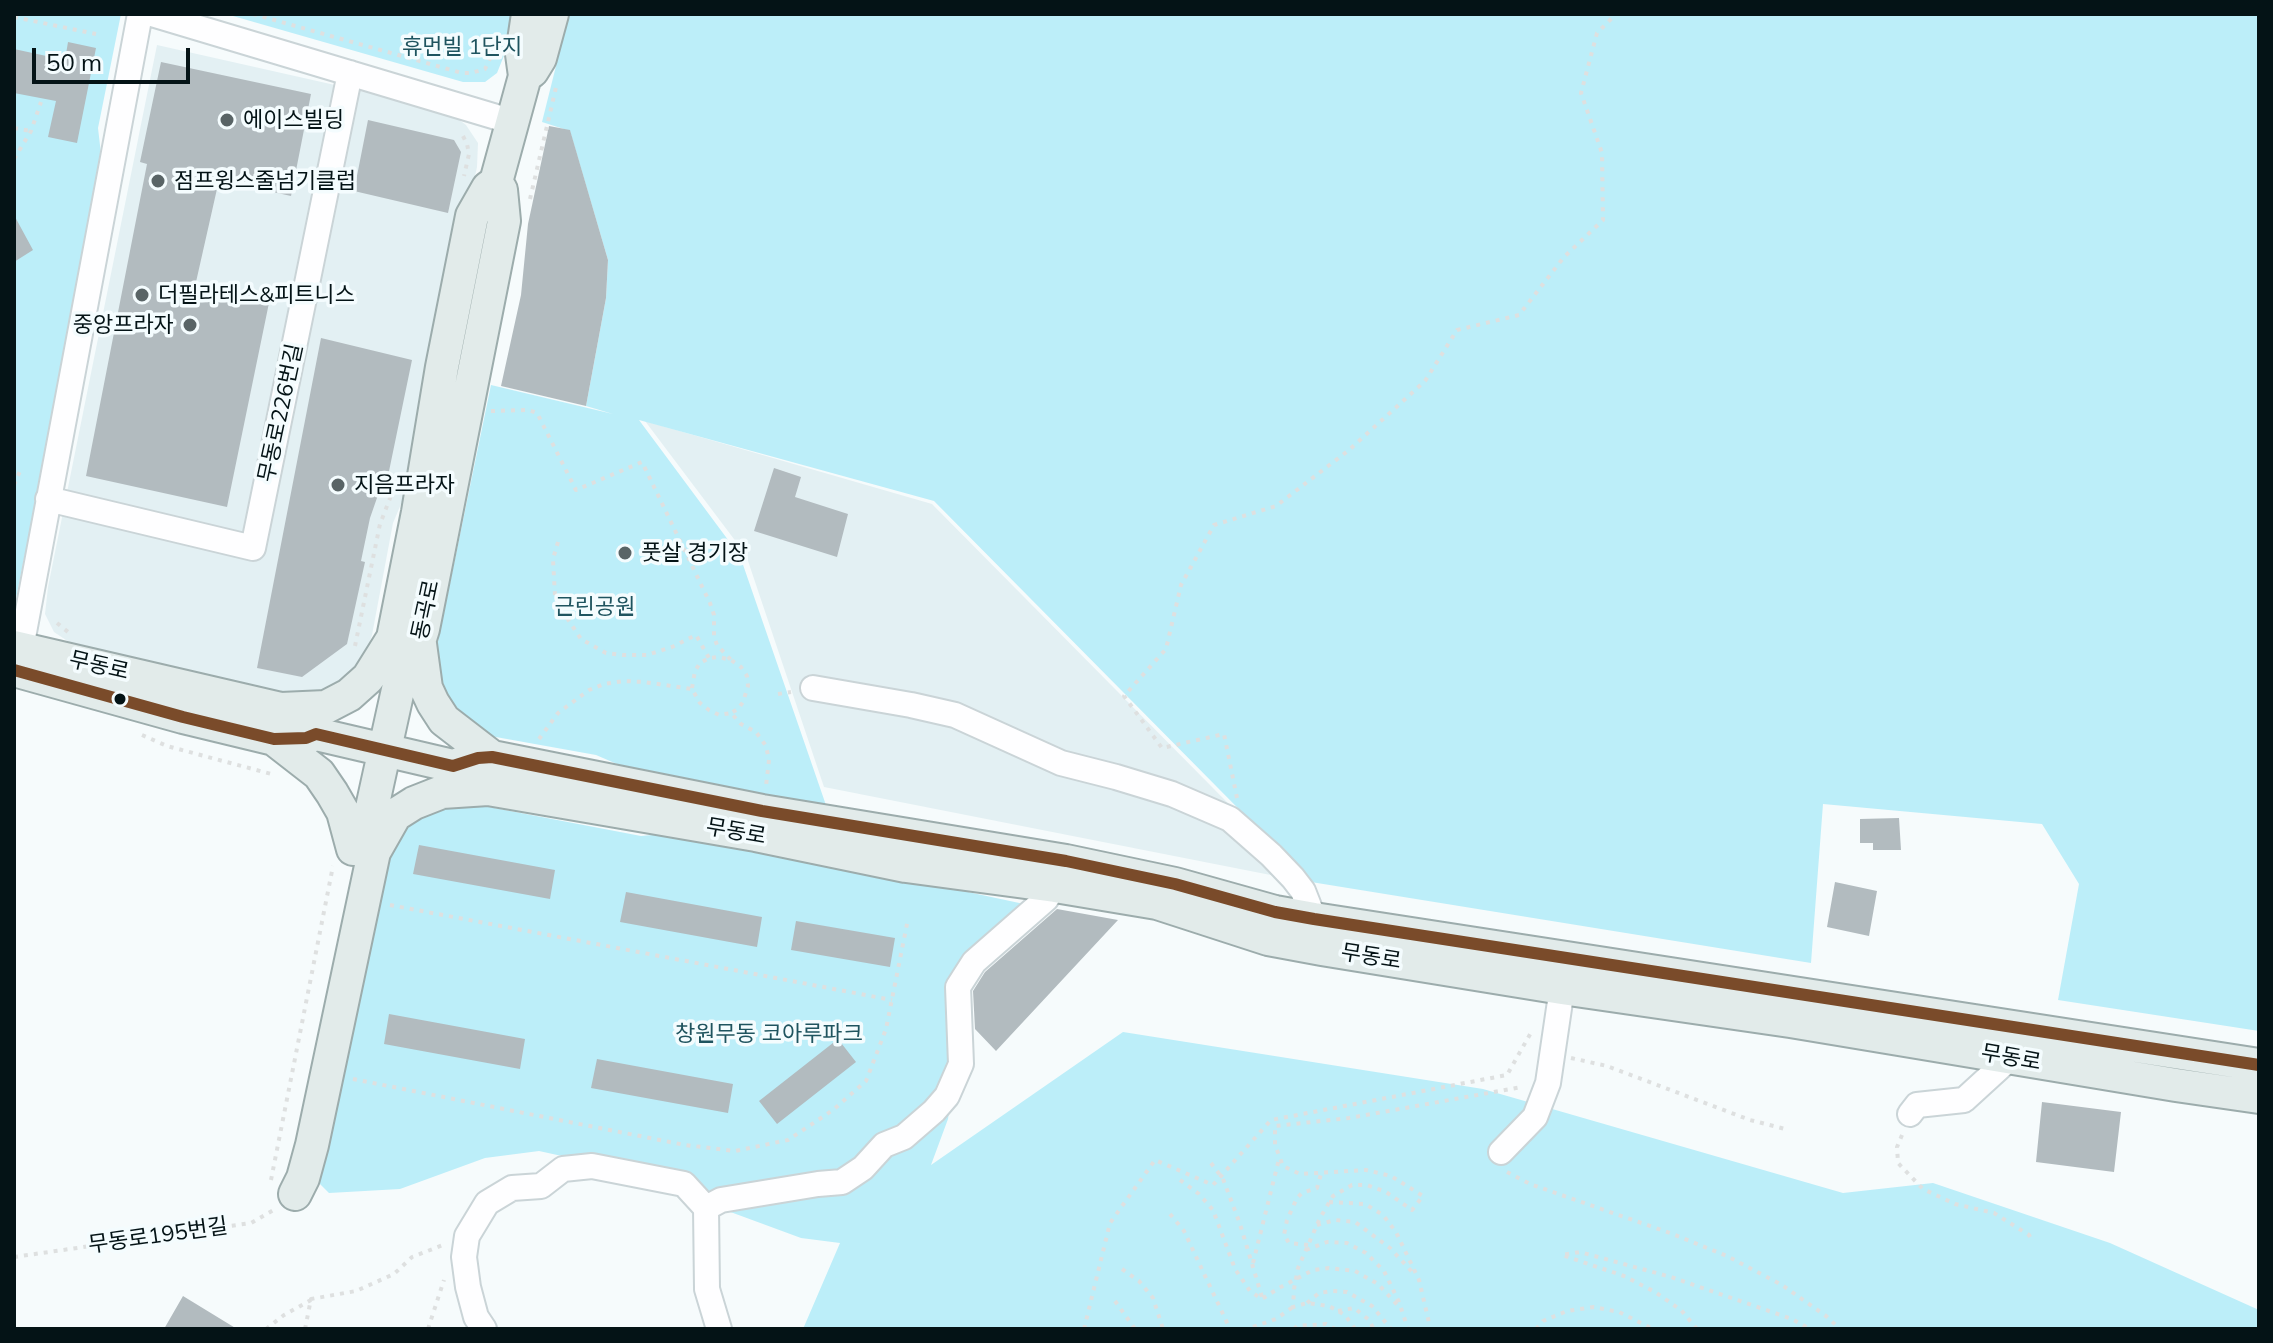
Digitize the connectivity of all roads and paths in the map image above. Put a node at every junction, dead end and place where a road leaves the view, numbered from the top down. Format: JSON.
{"nodes":[{"id":1,"x":140,"y":14,"type":"edge"},
{"id":2,"x":152,"y":14,"type":"edge"},
{"id":3,"x":253,"y":14,"type":"edge"},
{"id":4,"x":528,"y":14,"type":"edge"},
{"id":5,"x":552,"y":14,"type":"edge"},
{"id":6,"x":1616,"y":14,"type":"edge"},
{"id":7,"x":14,"y":17,"type":"edge"},
{"id":8,"x":96,"y":34,"type":"dead end"},
{"id":9,"x":496,"y":41,"type":"dead end"},
{"id":10,"x":350,"y":73,"type":"junction"},
{"id":11,"x":559,"y":75,"type":"dead end"},
{"id":12,"x":525,"y":76,"type":"junction"},
{"id":13,"x":41,"y":102,"type":"dead end"},
{"id":14,"x":513,"y":122,"type":"junction"},
{"id":15,"x":14,"y":128,"type":"edge"},
{"id":16,"x":31,"y":131,"type":"junction"},
{"id":17,"x":463,"y":136,"type":"dead end"},
{"id":18,"x":14,"y":159,"type":"edge"},
{"id":19,"x":463,"y":180,"type":"dead end"},
{"id":20,"x":527,"y":209,"type":"dead end"},
{"id":21,"x":482,"y":411,"type":"dead end"},
{"id":22,"x":20,"y":471,"type":"dead end"},
{"id":23,"x":399,"y":477,"type":"dead end"},
{"id":24,"x":14,"y":485,"type":"edge"},
{"id":25,"x":48,"y":499,"type":"junction"},
{"id":26,"x":558,"y":542,"type":"dead end"},
{"id":27,"x":57,"y":623,"type":"dead end"},
{"id":28,"x":76,"y":635,"type":"dead end"},
{"id":29,"x":406,"y":641,"type":"junction"},
{"id":30,"x":354,"y":650,"type":"dead end"},
{"id":31,"x":16,"y":655,"type":"edge"},
{"id":32,"x":709,"y":658,"type":"junction"},
{"id":33,"x":731,"y":660,"type":"junction"},
{"id":34,"x":813,"y":688,"type":"dead end"},
{"id":35,"x":692,"y":689,"type":"junction"},
{"id":36,"x":731,"y":713,"type":"junction"},
{"id":37,"x":277,"y":724,"type":"junction"},
{"id":38,"x":137,"y":732,"type":"dead end"},
{"id":39,"x":552,"y":741,"type":"dead end"},
{"id":40,"x":384,"y":750,"type":"junction"},
{"id":41,"x":492,"y":757,"type":"junction"},
{"id":42,"x":453,"y":766,"type":"junction"},
{"id":43,"x":278,"y":775,"type":"dead end"},
{"id":44,"x":488,"y":789,"type":"junction"},
{"id":45,"x":766,"y":792,"type":"dead end"},
{"id":46,"x":1238,"y":802,"type":"dead end"},
{"id":47,"x":353,"y":855,"type":"junction"},
{"id":48,"x":1055,"y":886,"type":"junction"},
{"id":49,"x":387,"y":905,"type":"dead end"},
{"id":50,"x":908,"y":919,"type":"dead end"},
{"id":51,"x":1314,"y":919,"type":"junction"},
{"id":52,"x":1562,"y":988,"type":"junction"},
{"id":53,"x":892,"y":1000,"type":"junction"},
{"id":54,"x":1538,"y":1020,"type":"dead end"},
{"id":55,"x":1553,"y":1055,"type":"junction"},
{"id":56,"x":2010,"y":1058,"type":"junction"},
{"id":57,"x":2259,"y":1065,"type":"edge"},
{"id":58,"x":327,"y":1074,"type":"junction"},
{"id":59,"x":1548,"y":1083,"type":"junction"},
{"id":60,"x":2259,"y":1097,"type":"edge"},
{"id":61,"x":1910,"y":1114,"type":"joint"},
{"id":62,"x":1789,"y":1130,"type":"dead end"},
{"id":63,"x":1501,"y":1152,"type":"joint"},
{"id":64,"x":1280,"y":1158,"type":"junction"},
{"id":65,"x":1211,"y":1163,"type":"dead end"},
{"id":66,"x":1321,"y":1174,"type":"junction"},
{"id":67,"x":1221,"y":1176,"type":"junction"},
{"id":68,"x":1180,"y":1180,"type":"dead end"},
{"id":69,"x":282,"y":1191,"type":"junction"},
{"id":70,"x":1329,"y":1202,"type":"junction"},
{"id":71,"x":706,"y":1208,"type":"junction"},
{"id":72,"x":1170,"y":1214,"type":"dead end"},
{"id":73,"x":1317,"y":1225,"type":"junction"},
{"id":74,"x":467,"y":1236,"type":"junction"},
{"id":75,"x":2033,"y":1242,"type":"dead end"},
{"id":76,"x":1307,"y":1248,"type":"junction"},
{"id":77,"x":14,"y":1257,"type":"edge"},
{"id":78,"x":1252,"y":1266,"type":"junction"},
{"id":79,"x":1122,"y":1269,"type":"dead end"},
{"id":80,"x":1296,"y":1279,"type":"junction"},
{"id":81,"x":1419,"y":1280,"type":"junction"},
{"id":82,"x":313,"y":1298,"type":"junction"},
{"id":83,"x":1262,"y":1299,"type":"junction"},
{"id":84,"x":1115,"y":1301,"type":"dead end"},
{"id":85,"x":1307,"y":1303,"type":"junction"},
{"id":86,"x":1293,"y":1307,"type":"junction"},
{"id":87,"x":1402,"y":1310,"type":"junction"},
{"id":88,"x":1338,"y":1311,"type":"junction"},
{"id":89,"x":1253,"y":1327,"type":"edge"},
{"id":90,"x":1430,"y":1327,"type":"dead end"},
{"id":91,"x":266,"y":1329,"type":"edge"},
{"id":92,"x":305,"y":1329,"type":"edge"},
{"id":93,"x":484,"y":1329,"type":"edge"},
{"id":94,"x":719,"y":1329,"type":"edge"},
{"id":95,"x":1084,"y":1329,"type":"edge"},
{"id":96,"x":1135,"y":1329,"type":"edge"},
{"id":97,"x":1163,"y":1329,"type":"edge"},
{"id":98,"x":1230,"y":1329,"type":"edge"},
{"id":99,"x":1294,"y":1329,"type":"edge"},
{"id":100,"x":1335,"y":1329,"type":"edge"},
{"id":101,"x":1355,"y":1329,"type":"edge"},
{"id":102,"x":1374,"y":1329,"type":"edge"},
{"id":103,"x":1391,"y":1329,"type":"edge"},
{"id":104,"x":1408,"y":1329,"type":"edge"},
{"id":105,"x":1536,"y":1329,"type":"edge"},
{"id":106,"x":1653,"y":1329,"type":"edge"},
{"id":107,"x":1697,"y":1329,"type":"edge"},
{"id":108,"x":1810,"y":1329,"type":"edge"},
{"id":109,"x":1840,"y":1329,"type":"edge"}],
"edges":[{"from":1,"to":25,"type":"street"},
{"from":2,"to":10,"type":"street"},
{"from":3,"to":9,"type":"path"},
{"from":4,"to":12,"type":"main road","name":"동곡로"},
{"from":5,"to":12,"type":"main road","name":"동곡로"},
{"from":6,"to":46,"type":"path"},
{"from":7,"to":8,"type":"path"},
{"from":10,"to":14,"type":"street"},
{"from":10,"to":25,"type":"street","name":"무동로226번길"},
{"from":11,"to":20,"type":"path"},
{"from":12,"to":14,"type":"main road","name":"동곡로"},
{"from":13,"to":16,"type":"path"},
{"from":14,"to":29,"type":"main road","name":"동곡로"},
{"from":15,"to":16,"type":"path"},
{"from":16,"to":18,"type":"path"},
{"from":17,"to":19,"type":"path"},
{"from":21,"to":33,"type":"path"},
{"from":22,"to":24,"type":"path"},
{"from":23,"to":30,"type":"path"},
{"from":25,"to":31,"type":"street"},
{"from":26,"to":32,"type":"path"},
{"from":27,"to":28,"type":"path"},
{"from":29,"to":37,"type":"main road"},
{"from":29,"to":40,"type":"main road","name":"동곡로"},
{"from":29,"to":41,"type":"main road"},
{"from":31,"to":37,"type":"main road","name":"무동로"},
{"from":32,"to":33,"type":"path"},
{"from":32,"to":35,"type":"path"},
{"from":33,"to":36,"type":"path"},
{"from":34,"to":51,"type":"street"},
{"from":35,"to":36,"type":"path"},
{"from":35,"to":39,"type":"path"},
{"from":36,"to":45,"type":"path"},
{"from":37,"to":40,"type":"main road","name":"무동로"},
{"from":37,"to":47,"type":"main road"},
{"from":38,"to":43,"type":"path"},
{"from":40,"to":42,"type":"main road","name":"무동로"},
{"from":40,"to":47,"type":"main road","name":"동곡로"},
{"from":41,"to":42,"type":"main road","name":"무동로"},
{"from":41,"to":51,"type":"main road","name":"무동로"},
{"from":42,"to":44,"type":"main road"},
{"from":44,"to":47,"type":"main road"},
{"from":44,"to":48,"type":"main road","name":"무동로"},
{"from":47,"to":58,"type":"main road"},
{"from":47,"to":69,"type":"path"},
{"from":47,"to":69,"type":"main road"},
{"from":48,"to":52,"type":"main road","name":"무동로"},
{"from":48,"to":71,"type":"street"},
{"from":49,"to":53,"type":"path"},
{"from":50,"to":53,"type":"path"},
{"from":51,"to":57,"type":"main road","name":"무동로"},
{"from":52,"to":55,"type":"street"},
{"from":52,"to":56,"type":"main road","name":"무동로"},
{"from":53,"to":58,"type":"path"},
{"from":54,"to":67,"type":"path"},
{"from":55,"to":59,"type":"street"},
{"from":55,"to":62,"type":"path"},
{"from":56,"to":60,"type":"main road","name":"무동로"},
{"from":56,"to":61,"type":"street"},
{"from":58,"to":69,"type":"main road"},
{"from":59,"to":63,"type":"street"},
{"from":59,"to":64,"type":"path"},
{"from":61,"to":75,"type":"path"},
{"from":63,"to":109,"type":"path"},
{"from":64,"to":66,"type":"path"},
{"from":64,"to":78,"type":"path"},
{"from":65,"to":67,"type":"path"},
{"from":66,"to":70,"type":"path"},
{"from":66,"to":76,"type":"path"},
{"from":67,"to":78,"type":"path"},
{"from":67,"to":95,"type":"path"},
{"from":68,"to":83,"type":"path"},
{"from":69,"to":77,"type":"path","name":"무동로195번길"},
{"from":70,"to":73,"type":"path"},
{"from":70,"to":81,"type":"path"},
{"from":71,"to":74,"type":"street"},
{"from":71,"to":94,"type":"street"},
{"from":72,"to":98,"type":"path"},
{"from":73,"to":76,"type":"path"},
{"from":73,"to":81,"type":"path"},
{"from":74,"to":82,"type":"path"},
{"from":74,"to":93,"type":"street"},
{"from":76,"to":80,"type":"path"},
{"from":76,"to":87,"type":"path"},
{"from":78,"to":83,"type":"path"},
{"from":79,"to":97,"type":"path"},
{"from":80,"to":83,"type":"path"},
{"from":80,"to":86,"type":"path"},
{"from":80,"to":87,"type":"path"},
{"from":81,"to":90,"type":"path"},
{"from":82,"to":91,"type":"path"},
{"from":82,"to":92,"type":"path"},
{"from":84,"to":96,"type":"path"},
{"from":85,"to":86,"type":"path"},
{"from":85,"to":88,"type":"path"},
{"from":85,"to":103,"type":"path"},
{"from":86,"to":89,"type":"path"},
{"from":87,"to":104,"type":"path"},
{"from":88,"to":101,"type":"path"},
{"from":88,"to":102,"type":"path"},
{"from":99,"to":100,"type":"path"},
{"from":105,"to":106,"type":"path"},
{"from":107,"to":108,"type":"path"}]}
